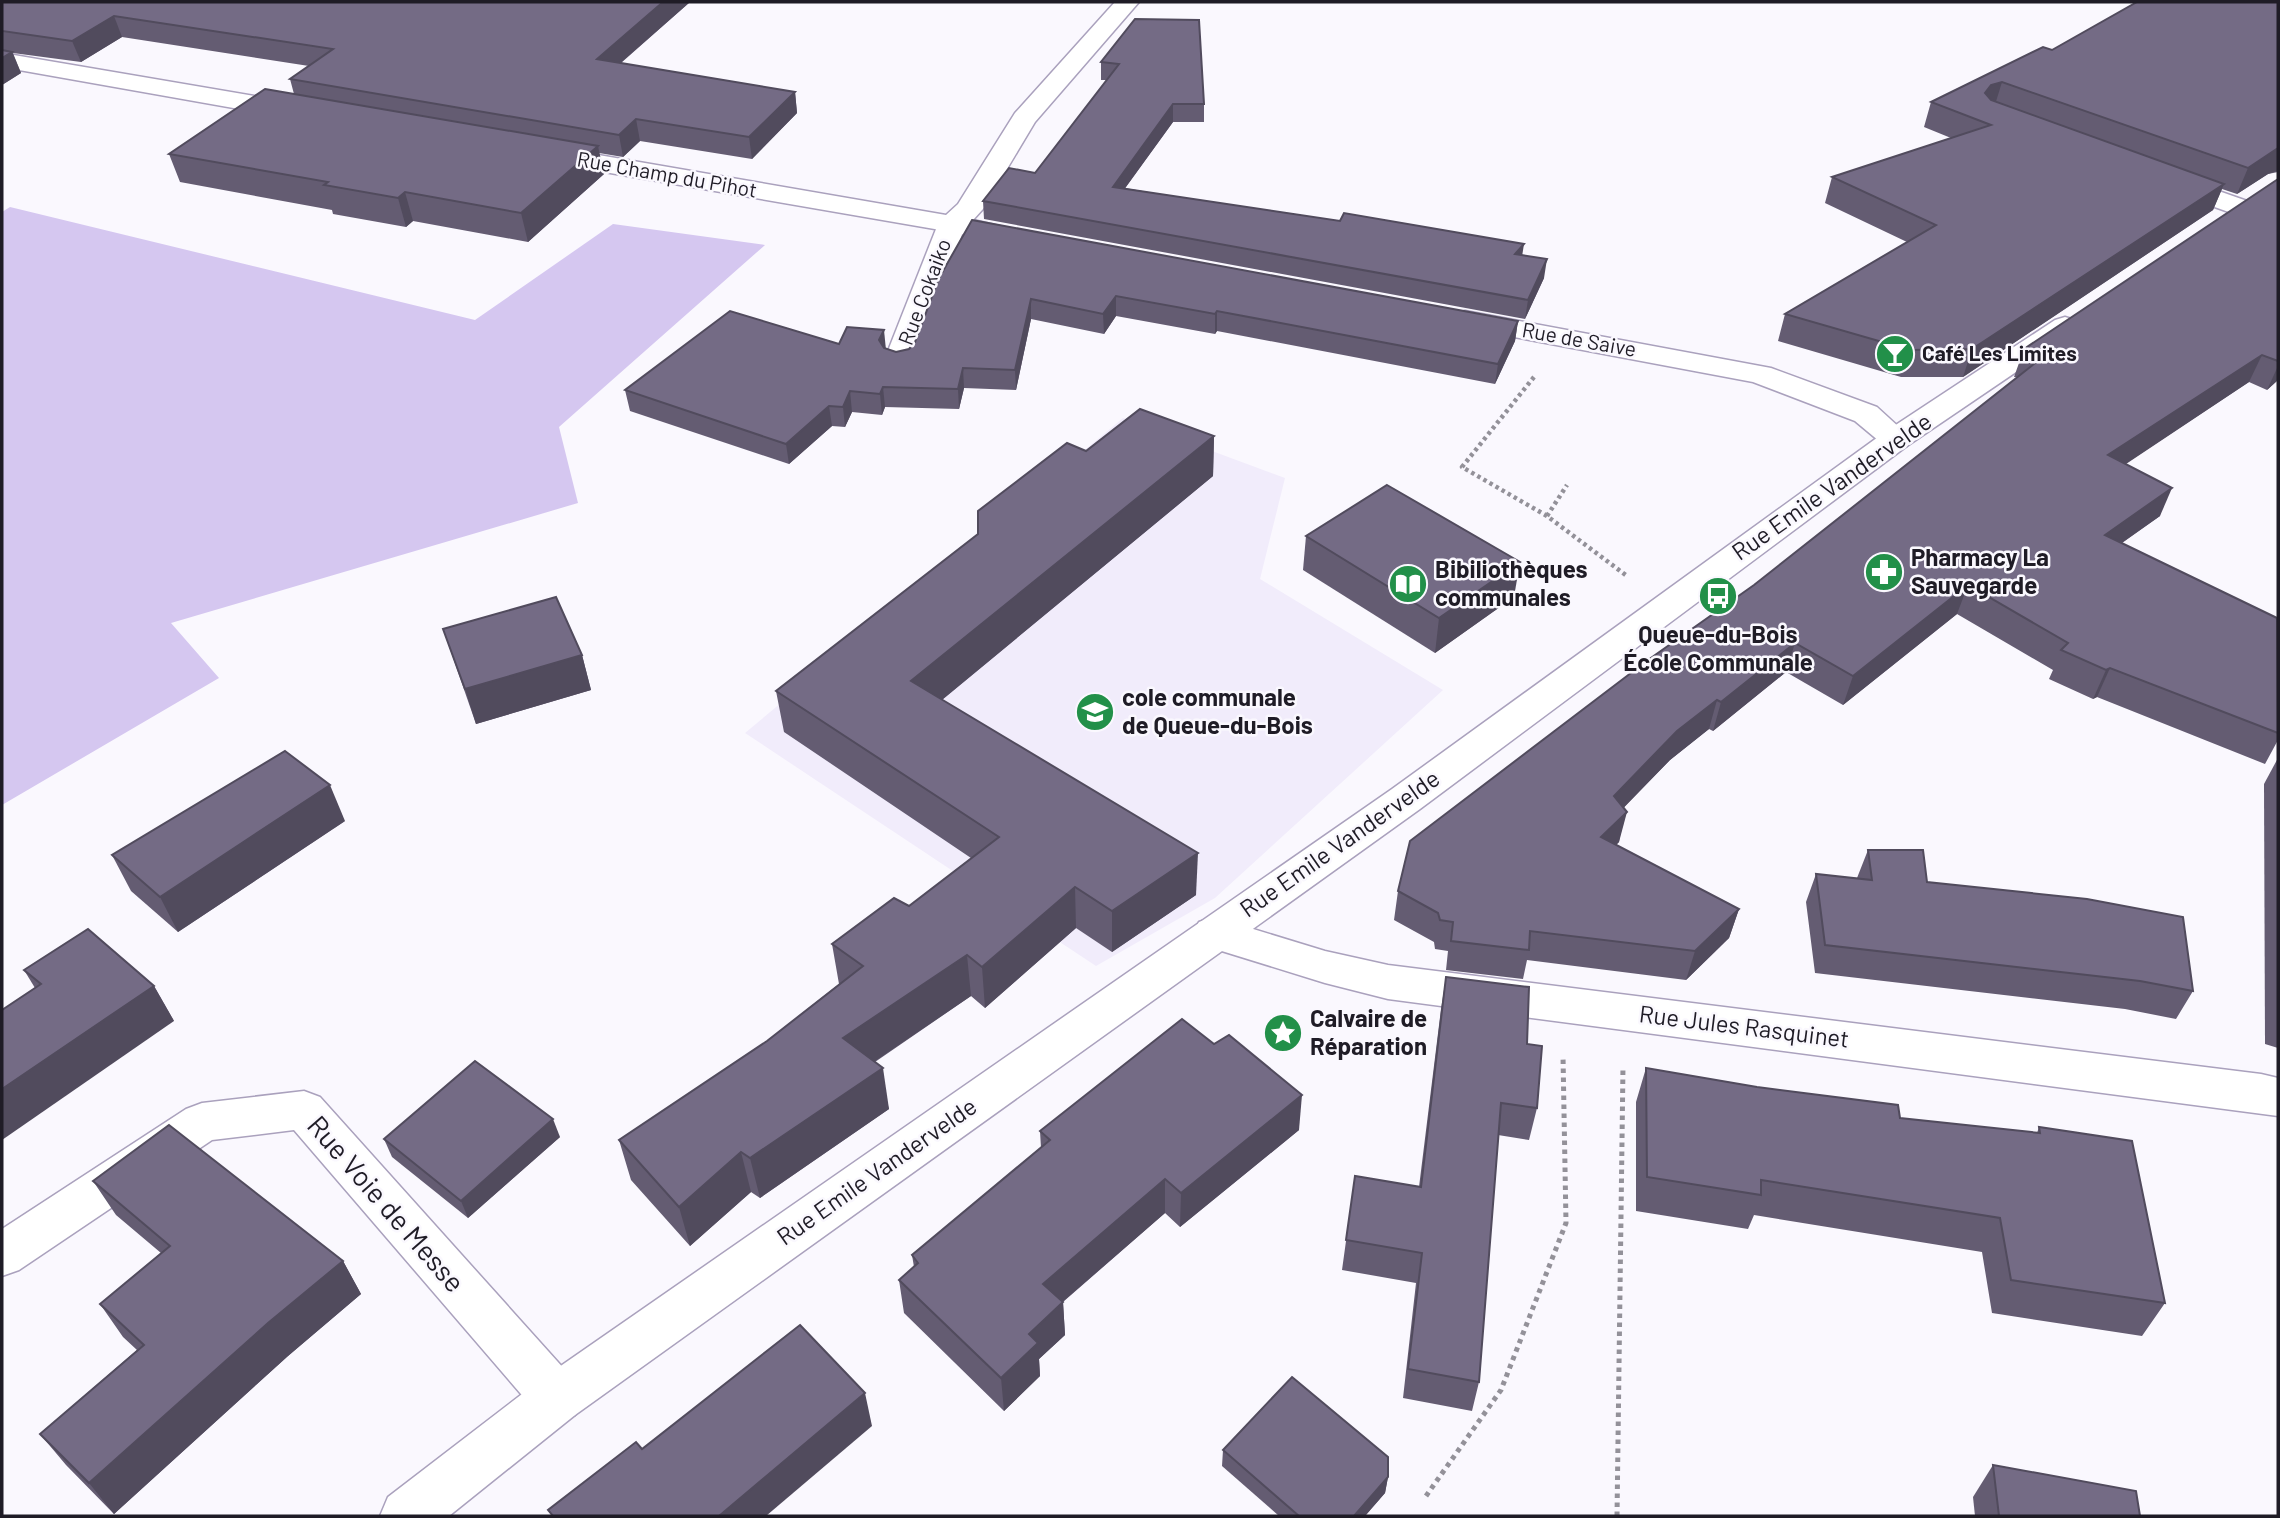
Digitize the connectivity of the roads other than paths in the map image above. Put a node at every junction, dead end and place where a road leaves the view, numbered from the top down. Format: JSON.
{"nodes":[{"id":1,"x":1127,"y":2,"type":"edge"},
{"id":2,"x":2,"y":60,"type":"edge"},
{"id":3,"x":318,"y":114,"type":"edge"},
{"id":4,"x":525,"y":150,"type":"edge"},
{"id":5,"x":2149,"y":175,"type":"edge"},
{"id":6,"x":2269,"y":188,"type":"edge"},
{"id":7,"x":2240,"y":208,"type":"junction"},
{"id":8,"x":951,"y":224,"type":"junction"},
{"id":9,"x":2206,"y":231,"type":"edge"},
{"id":10,"x":1041,"y":243,"type":"edge"},
{"id":11,"x":2092,"y":308,"type":"edge"},
{"id":12,"x":1432,"y":314,"type":"edge"},
{"id":13,"x":899,"y":361,"type":"edge"},
{"id":14,"x":1896,"y":439,"type":"junction"},
{"id":15,"x":1214,"y":933,"type":"junction"},
{"id":16,"x":2278,"y":1097,"type":"edge"},
{"id":17,"x":2,"y":1255,"type":"edge"},
{"id":18,"x":557,"y":1398,"type":"junction"},
{"id":19,"x":407,"y":1516,"type":"edge"}],
"edges":[{"from":1,"to":8,"type":"street"},
{"from":2,"to":3,"type":"street"},
{"from":4,"to":8,"type":"street","name":"Rue Champ du Pihot"},
{"from":5,"to":7,"type":"street"},
{"from":6,"to":7,"type":"street"},
{"from":7,"to":9,"type":"street"},
{"from":8,"to":10,"type":"street","name":"Rue Champ du Pihot"},
{"from":8,"to":13,"type":"street","name":"Rue Cokaiko"},
{"from":11,"to":14,"type":"street","name":"Rue Emile Vandervelde"},
{"from":12,"to":14,"type":"street","name":"Rue de Saive"},
{"from":14,"to":15,"type":"street","name":"Rue Emile Vandervelde"},
{"from":15,"to":16,"type":"street","name":"Rue Jules Rasquinet"},
{"from":15,"to":18,"type":"street","name":"Rue Emile Vandervelde"},
{"from":17,"to":18,"type":"street","name":"Rue Voie de Messe"},
{"from":18,"to":19,"type":"street","name":"Rue Emile Vandervelde"}]}
